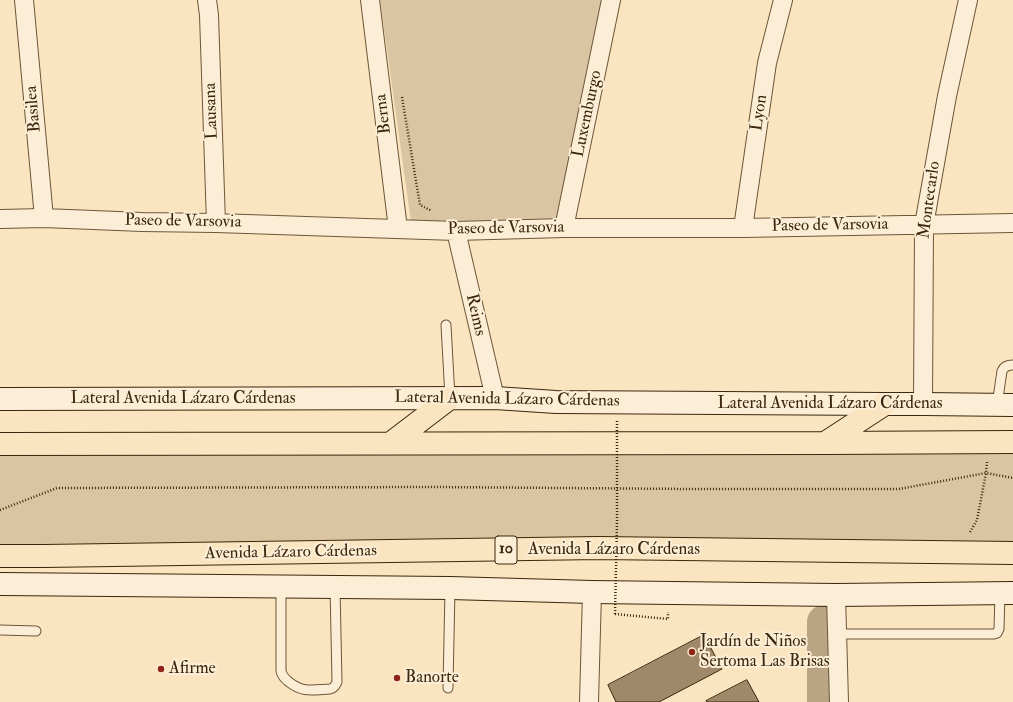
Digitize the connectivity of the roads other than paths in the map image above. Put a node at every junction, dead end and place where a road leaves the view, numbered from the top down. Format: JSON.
{"nodes":[{"id":1,"x":24,"y":0,"type":"edge"},
{"id":2,"x":207,"y":0,"type":"edge"},
{"id":3,"x":370,"y":0,"type":"edge"},
{"id":4,"x":611,"y":0,"type":"edge"},
{"id":5,"x":783,"y":0,"type":"edge"},
{"id":6,"x":968,"y":0,"type":"edge"},
{"id":7,"x":44,"y":218,"type":"junction"},
{"id":8,"x":0,"y":219,"type":"edge"},
{"id":9,"x":216,"y":223,"type":"junction"},
{"id":10,"x":1013,"y":223,"type":"edge"},
{"id":11,"x":924,"y":225,"type":"junction"},
{"id":12,"x":564,"y":228,"type":"junction"},
{"id":13,"x":743,"y":228,"type":"junction"},
{"id":14,"x":398,"y":229,"type":"junction"},
{"id":15,"x":456,"y":231,"type":"junction"},
{"id":16,"x":446,"y":325,"type":"dead end"},
{"id":17,"x":1013,"y":365,"type":"edge"},
{"id":18,"x":450,"y":398,"type":"junction"},
{"id":19,"x":495,"y":398,"type":"junction"},
{"id":20,"x":0,"y":399,"type":"edge"},
{"id":21,"x":885,"y":404,"type":"junction"},
{"id":22,"x":923,"y":404,"type":"junction"},
{"id":23,"x":1005,"y":405,"type":"edge"},
{"id":24,"x":1013,"y":442,"type":"edge"},
{"id":25,"x":391,"y":443,"type":"junction"},
{"id":26,"x":0,"y":444,"type":"edge"},
{"id":27,"x":825,"y":444,"type":"junction"},
{"id":28,"x":1013,"y":553,"type":"edge"},
{"id":29,"x":0,"y":556,"type":"edge"},
{"id":30,"x":0,"y":584,"type":"edge"},
{"id":31,"x":281,"y":586,"type":"junction"},
{"id":32,"x":335,"y":587,"type":"junction"},
{"id":33,"x":450,"y":588,"type":"junction"},
{"id":34,"x":592,"y":592,"type":"junction"},
{"id":35,"x":1007,"y":593,"type":"edge"},
{"id":36,"x":836,"y":595,"type":"junction"},
{"id":37,"x":0,"y":630,"type":"edge"},
{"id":38,"x":36,"y":631,"type":"dead end"},
{"id":39,"x":837,"y":634,"type":"junction"},
{"id":40,"x":448,"y":688,"type":"dead end"},
{"id":41,"x":589,"y":702,"type":"edge"},
{"id":42,"x":839,"y":702,"type":"edge"}],
"edges":[{"from":1,"to":7,"type":"street","name":"Basilea"},
{"from":2,"to":9,"type":"street","name":"Lausana"},
{"from":3,"to":14,"type":"street","name":"Berna"},
{"from":4,"to":12,"type":"street","name":"Luxemburgo"},
{"from":5,"to":13,"type":"street","name":"Lyon"},
{"from":6,"to":11,"type":"street","name":"Montecarlo"},
{"from":7,"to":8,"type":"street","name":"Paseo de Varsovia"},
{"from":7,"to":9,"type":"street","name":"Paseo de Varsovia"},
{"from":9,"to":14,"type":"street","name":"Paseo de Varsovia"},
{"from":10,"to":11,"type":"street","name":"Paseo de Varsovia"},
{"from":11,"to":13,"type":"street","name":"Paseo de Varsovia"},
{"from":11,"to":22,"type":"street","name":"Montecarlo"},
{"from":12,"to":13,"type":"street","name":"Paseo de Varsovia"},
{"from":12,"to":15,"type":"street","name":"Paseo de Varsovia"},
{"from":14,"to":15,"type":"street","name":"Paseo de Varsovia"},
{"from":15,"to":19,"type":"street","name":"Reims"},
{"from":16,"to":18,"type":"lane"},
{"from":17,"to":23,"type":"lane"},
{"from":18,"to":19,"type":"main road","name":"Lateral Avenida Lázaro Cárdenas"},
{"from":18,"to":20,"type":"main road","name":"Lateral Avenida Lázaro Cárdenas"},
{"from":18,"to":25,"type":"highway"},
{"from":19,"to":21,"type":"main road","name":"Lateral Avenida Lázaro Cárdenas"},
{"from":21,"to":22,"type":"main road","name":"Lateral Avenida Lázaro Cárdenas"},
{"from":21,"to":27,"type":"highway"},
{"from":22,"to":23,"type":"main road","name":"Lateral Avenida Lázaro Cárdenas"},
{"from":24,"to":27,"type":"highway"},
{"from":25,"to":26,"type":"highway"},
{"from":25,"to":27,"type":"highway"},
{"from":28,"to":29,"type":"highway","name":"Avenida Lázaro Cárdenas","number":"10"},
{"from":30,"to":31,"type":"main road"},
{"from":31,"to":32,"type":"main road"},
{"from":31,"to":32,"type":"lane"},
{"from":32,"to":33,"type":"main road"},
{"from":33,"to":34,"type":"main road"},
{"from":33,"to":40,"type":"lane"},
{"from":34,"to":36,"type":"main road"},
{"from":34,"to":41,"type":"street"},
{"from":35,"to":36,"type":"main road"},
{"from":35,"to":39,"type":"lane"},
{"from":36,"to":39,"type":"street"},
{"from":37,"to":38,"type":"lane"},
{"from":39,"to":42,"type":"street"}]}
